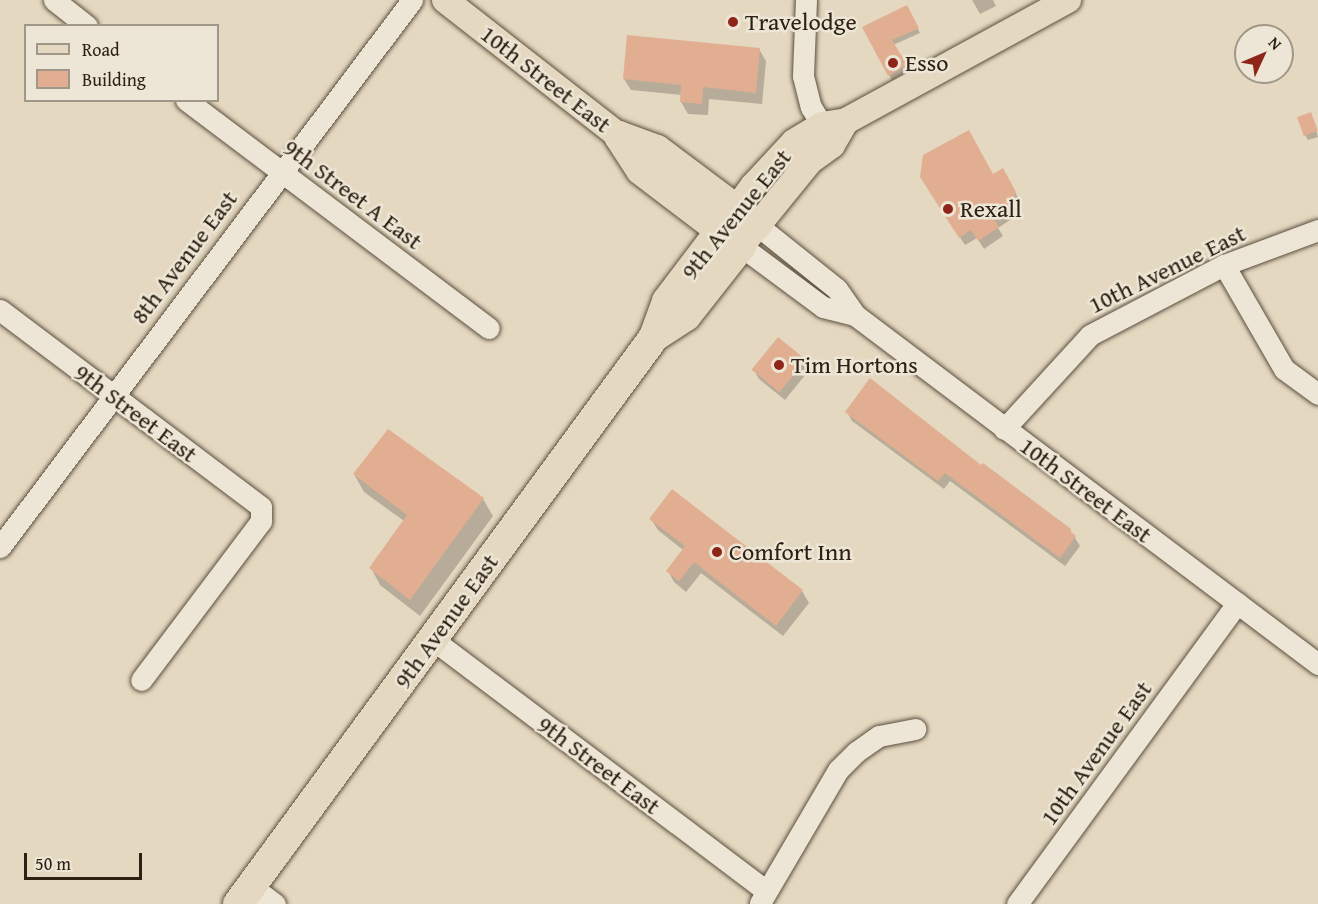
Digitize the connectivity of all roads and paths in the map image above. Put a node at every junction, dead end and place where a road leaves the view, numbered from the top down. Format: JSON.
{"nodes":[{"id":1,"x":54,"y":0,"type":"edge"},
{"id":2,"x":412,"y":0,"type":"edge"},
{"id":3,"x":446,"y":0,"type":"edge"},
{"id":4,"x":806,"y":0,"type":"edge"},
{"id":5,"x":1068,"y":0,"type":"edge"},
{"id":6,"x":84,"y":24,"type":"edge"},
{"id":7,"x":189,"y":102,"type":"edge"},
{"id":8,"x":834,"y":123,"type":"junction"},
{"id":9,"x":619,"y":136,"type":"joint"},
{"id":10,"x":280,"y":172,"type":"junction"},
{"id":11,"x":739,"y":227,"type":"junction"},
{"id":12,"x":1318,"y":230,"type":"edge"},
{"id":13,"x":1224,"y":265,"type":"junction"},
{"id":14,"x":0,"y":310,"type":"edge"},
{"id":15,"x":489,"y":328,"type":"dead end"},
{"id":16,"x":1318,"y":394,"type":"edge"},
{"id":17,"x":112,"y":395,"type":"junction"},
{"id":18,"x":1004,"y":429,"type":"junction"},
{"id":19,"x":0,"y":547,"type":"edge"},
{"id":20,"x":1238,"y":603,"type":"junction"},
{"id":21,"x":432,"y":639,"type":"junction"},
{"id":22,"x":1318,"y":664,"type":"edge"},
{"id":23,"x":141,"y":680,"type":"dead end"},
{"id":24,"x":915,"y":729,"type":"dead end"},
{"id":25,"x":245,"y":895,"type":"edge"},
{"id":26,"x":763,"y":897,"type":"edge"},
{"id":27,"x":275,"y":904,"type":"edge"},
{"id":28,"x":1017,"y":904,"type":"edge"}],
"edges":[{"from":1,"to":6,"type":"street"},
{"from":2,"to":10,"type":"street","name":"8th Avenue East"},
{"from":3,"to":9,"type":"main road","name":"10th Street East"},
{"from":4,"to":8,"type":"street"},
{"from":5,"to":8,"type":"main road","name":"9th Avenue East"},
{"from":7,"to":10,"type":"street","name":"9th Street A East"},
{"from":8,"to":11,"type":"main road","name":"9th Avenue East"},
{"from":9,"to":11,"type":"highway","name":"10th Street East"},
{"from":10,"to":15,"type":"street","name":"9th Street A East"},
{"from":10,"to":17,"type":"street","name":"8th Avenue East"},
{"from":11,"to":18,"type":"street","name":"10th Street East"},
{"from":11,"to":21,"type":"highway","name":"9th Avenue East"},
{"from":12,"to":13,"type":"street","name":"10th Avenue East"},
{"from":13,"to":16,"type":"street"},
{"from":13,"to":18,"type":"street","name":"10th Avenue East"},
{"from":14,"to":17,"type":"street","name":"9th Street East"},
{"from":17,"to":19,"type":"street","name":"8th Avenue East"},
{"from":17,"to":23,"type":"street","name":"9th Street East"},
{"from":18,"to":20,"type":"street","name":"10th Street East"},
{"from":20,"to":22,"type":"street","name":"10th Street East"},
{"from":20,"to":28,"type":"street","name":"10th Avenue East"},
{"from":21,"to":25,"type":"highway","name":"9th Avenue East"},
{"from":21,"to":26,"type":"street","name":"9th Street East"},
{"from":24,"to":26,"type":"street"},
{"from":25,"to":27,"type":"street"}]}
